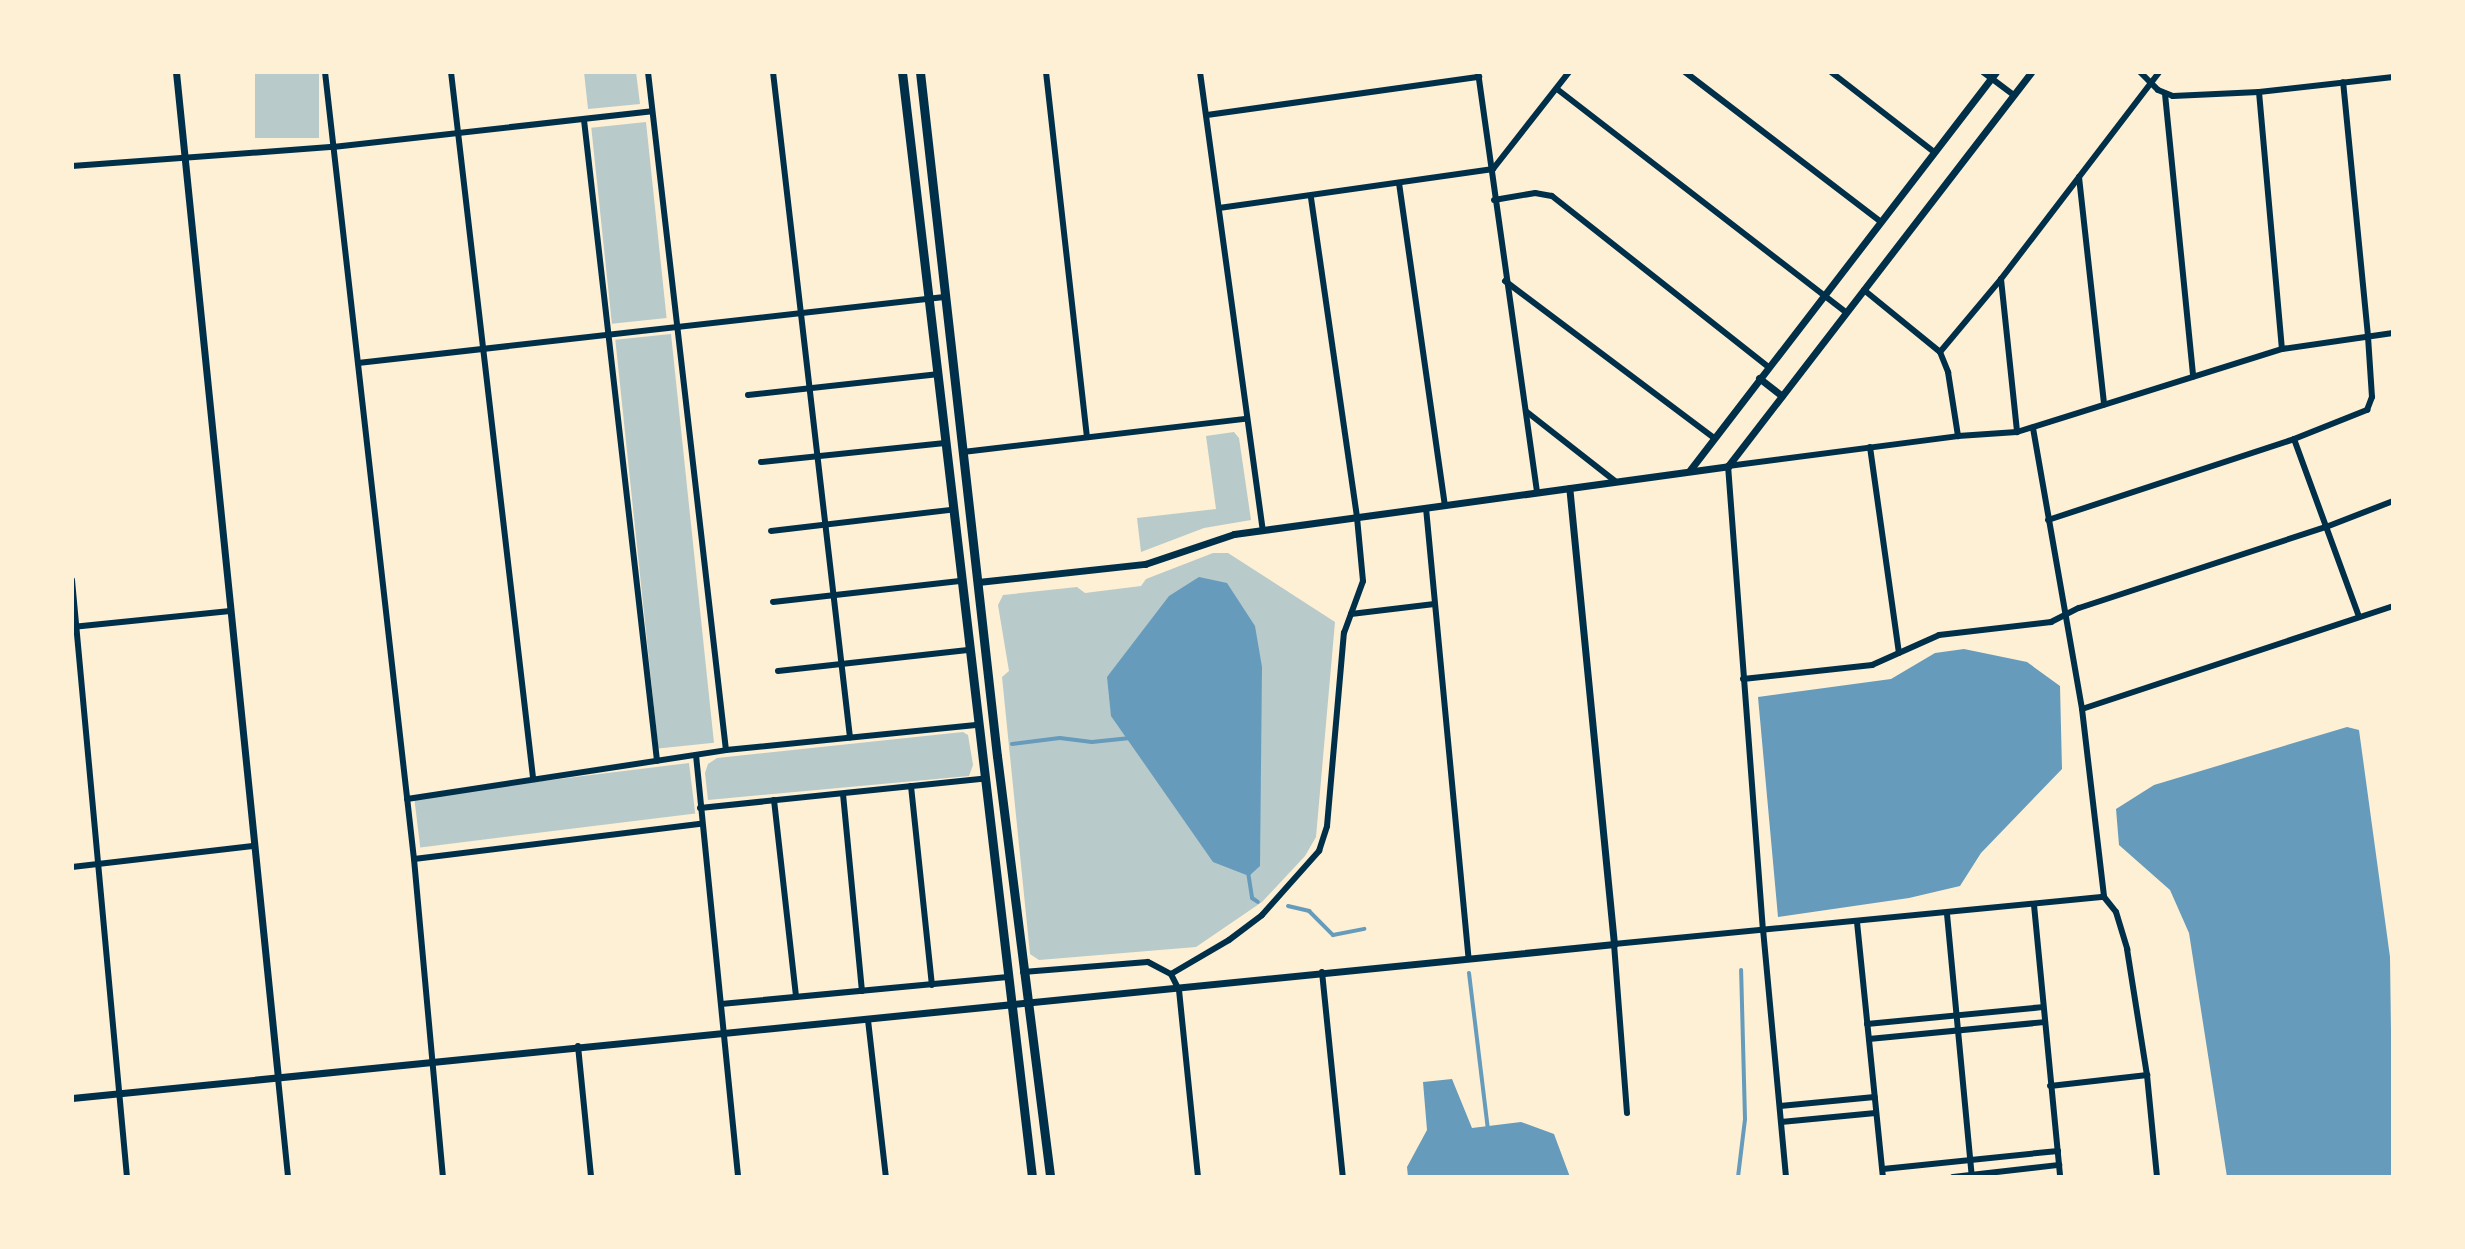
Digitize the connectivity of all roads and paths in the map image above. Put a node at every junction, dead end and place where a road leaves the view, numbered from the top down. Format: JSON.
{"nodes":[{"id":1,"x":176,"y":72,"type":"edge"},
{"id":2,"x":325,"y":72,"type":"edge"},
{"id":3,"x":451,"y":72,"type":"edge"},
{"id":4,"x":648,"y":72,"type":"edge"},
{"id":5,"x":773,"y":72,"type":"edge"},
{"id":6,"x":902,"y":72,"type":"edge"},
{"id":7,"x":920,"y":72,"type":"edge"},
{"id":8,"x":1046,"y":72,"type":"edge"},
{"id":9,"x":1200,"y":72,"type":"edge"},
{"id":10,"x":1569,"y":72,"type":"edge"},
{"id":11,"x":1685,"y":72,"type":"edge"},
{"id":12,"x":1831,"y":72,"type":"edge"},
{"id":13,"x":1983,"y":72,"type":"edge"},
{"id":14,"x":2031,"y":72,"type":"edge"},
{"id":15,"x":2140,"y":72,"type":"edge"},
{"id":16,"x":2158,"y":73,"type":"edge"},
{"id":17,"x":1478,"y":74,"type":"edge"},
{"id":18,"x":1994,"y":75,"type":"edge"},
{"id":19,"x":2393,"y":77,"type":"edge"},
{"id":20,"x":2153,"y":82,"type":"junction"},
{"id":21,"x":2343,"y":82,"type":"junction"},
{"id":22,"x":1557,"y":89,"type":"junction"},
{"id":23,"x":2259,"y":92,"type":"junction"},
{"id":24,"x":2165,"y":94,"type":"junction"},
{"id":25,"x":2014,"y":95,"type":"junction"},
{"id":26,"x":652,"y":111,"type":"junction"},
{"id":27,"x":1207,"y":115,"type":"junction"},
{"id":28,"x":584,"y":120,"type":"junction"},
{"id":29,"x":459,"y":135,"type":"junction"},
{"id":30,"x":333,"y":147,"type":"junction"},
{"id":31,"x":1933,"y":151,"type":"junction"},
{"id":32,"x":184,"y":156,"type":"junction"},
{"id":33,"x":72,"y":166,"type":"edge"},
{"id":34,"x":1493,"y":169,"type":"junction"},
{"id":35,"x":2079,"y":177,"type":"junction"},
{"id":36,"x":1399,"y":183,"type":"junction"},
{"id":37,"x":1311,"y":196,"type":"junction"},
{"id":38,"x":1494,"y":200,"type":"junction"},
{"id":39,"x":1219,"y":208,"type":"junction"},
{"id":40,"x":1880,"y":221,"type":"junction"},
{"id":41,"x":2001,"y":279,"type":"junction"},
{"id":42,"x":1505,"y":281,"type":"junction"},
{"id":43,"x":1864,"y":290,"type":"junction"},
{"id":44,"x":1823,"y":293,"type":"junction"},
{"id":45,"x":944,"y":297,"type":"junction"},
{"id":46,"x":929,"y":299,"type":"junction"},
{"id":47,"x":1846,"y":312,"type":"junction"},
{"id":48,"x":802,"y":313,"type":"junction"},
{"id":49,"x":678,"y":327,"type":"junction"},
{"id":50,"x":2393,"y":333,"type":"edge"},
{"id":51,"x":609,"y":334,"type":"junction"},
{"id":52,"x":2368,"y":336,"type":"junction"},
{"id":53,"x":484,"y":349,"type":"junction"},
{"id":54,"x":2282,"y":349,"type":"junction"},
{"id":55,"x":1940,"y":352,"type":"junction"},
{"id":56,"x":358,"y":363,"type":"junction"},
{"id":57,"x":1767,"y":366,"type":"junction"},
{"id":58,"x":937,"y":374,"type":"junction"},
{"id":59,"x":2193,"y":377,"type":"junction"},
{"id":60,"x":1759,"y":378,"type":"junction"},
{"id":61,"x":809,"y":389,"type":"junction"},
{"id":62,"x":748,"y":395,"type":"dead end"},
{"id":63,"x":1782,"y":396,"type":"junction"},
{"id":64,"x":2104,"y":405,"type":"junction"},
{"id":65,"x":1527,"y":412,"type":"junction"},
{"id":66,"x":1245,"y":419,"type":"junction"},
{"id":67,"x":2033,"y":428,"type":"junction"},
{"id":68,"x":2017,"y":432,"type":"junction"},
{"id":69,"x":1087,"y":436,"type":"junction"},
{"id":70,"x":1958,"y":436,"type":"junction"},
{"id":71,"x":1713,"y":437,"type":"junction"},
{"id":72,"x":2294,"y":439,"type":"junction"},
{"id":73,"x":945,"y":443,"type":"junction"},
{"id":74,"x":1870,"y":447,"type":"junction"},
{"id":75,"x":963,"y":452,"type":"junction"},
{"id":76,"x":817,"y":457,"type":"junction"},
{"id":77,"x":761,"y":462,"type":"dead end"},
{"id":78,"x":1728,"y":466,"type":"junction"},
{"id":79,"x":1689,"y":470,"type":"junction"},
{"id":80,"x":1615,"y":481,"type":"junction"},
{"id":81,"x":1569,"y":488,"type":"junction"},
{"id":82,"x":1537,"y":493,"type":"junction"},
{"id":83,"x":2393,"y":501,"type":"edge"},
{"id":84,"x":1445,"y":506,"type":"junction"},
{"id":85,"x":1426,"y":508,"type":"junction"},
{"id":86,"x":951,"y":510,"type":"junction"},
{"id":87,"x":1357,"y":517,"type":"junction"},
{"id":88,"x":2048,"y":520,"type":"junction"},
{"id":89,"x":824,"y":527,"type":"junction"},
{"id":90,"x":2326,"y":527,"type":"junction"},
{"id":91,"x":1263,"y":530,"type":"junction"},
{"id":92,"x":771,"y":531,"type":"dead end"},
{"id":93,"x":72,"y":580,"type":"edge"},
{"id":94,"x":960,"y":581,"type":"junction"},
{"id":95,"x":978,"y":582,"type":"junction"},
{"id":96,"x":832,"y":596,"type":"junction"},
{"id":97,"x":773,"y":602,"type":"dead end"},
{"id":98,"x":1434,"y":604,"type":"junction"},
{"id":99,"x":2393,"y":606,"type":"edge"},
{"id":100,"x":230,"y":611,"type":"junction"},
{"id":101,"x":1351,"y":614,"type":"junction"},
{"id":102,"x":2066,"y":615,"type":"junction"},
{"id":103,"x":2359,"y":617,"type":"junction"},
{"id":104,"x":74,"y":627,"type":"edge"},
{"id":105,"x":968,"y":650,"type":"junction"},
{"id":106,"x":1899,"y":653,"type":"junction"},
{"id":107,"x":841,"y":664,"type":"junction"},
{"id":108,"x":778,"y":671,"type":"dead end"},
{"id":109,"x":1743,"y":679,"type":"junction"},
{"id":110,"x":2082,"y":709,"type":"junction"},
{"id":111,"x":993,"y":723,"type":"junction"},
{"id":112,"x":976,"y":725,"type":"junction"},
{"id":113,"x":850,"y":738,"type":"junction"},
{"id":114,"x":726,"y":750,"type":"junction"},
{"id":115,"x":696,"y":755,"type":"junction"},
{"id":116,"x":657,"y":761,"type":"junction"},
{"id":117,"x":1000,"y":776,"type":"junction"},
{"id":118,"x":533,"y":778,"type":"junction"},
{"id":119,"x":983,"y":779,"type":"junction"},
{"id":120,"x":911,"y":786,"type":"junction"},
{"id":121,"x":843,"y":794,"type":"junction"},
{"id":122,"x":407,"y":799,"type":"junction"},
{"id":123,"x":774,"y":800,"type":"junction"},
{"id":124,"x":700,"y":808,"type":"junction"},
{"id":125,"x":701,"y":824,"type":"junction"},
{"id":126,"x":253,"y":846,"type":"junction"},
{"id":127,"x":414,"y":859,"type":"junction"},
{"id":128,"x":100,"y":864,"type":"junction"},
{"id":129,"x":72,"y":867,"type":"edge"},
{"id":130,"x":2104,"y":897,"type":"junction"},
{"id":131,"x":2034,"y":905,"type":"junction"},
{"id":132,"x":1947,"y":914,"type":"junction"},
{"id":133,"x":1857,"y":922,"type":"junction"},
{"id":134,"x":1763,"y":931,"type":"junction"},
{"id":135,"x":1614,"y":944,"type":"junction"},
{"id":136,"x":1469,"y":959,"type":"junction"},
{"id":137,"x":1023,"y":972,"type":"junction"},
{"id":138,"x":1322,"y":972,"type":"junction"},
{"id":139,"x":1171,"y":974,"type":"junction"},
{"id":140,"x":1008,"y":977,"type":"junction"},
{"id":141,"x":932,"y":985,"type":"junction"},
{"id":142,"x":1179,"y":990,"type":"junction"},
{"id":143,"x":862,"y":991,"type":"junction"},
{"id":144,"x":796,"y":997,"type":"junction"},
{"id":145,"x":721,"y":1004,"type":"junction"},
{"id":146,"x":1012,"y":1005,"type":"junction"},
{"id":147,"x":1026,"y":1005,"type":"junction"},
{"id":148,"x":2042,"y":1007,"type":"junction"},
{"id":149,"x":1957,"y":1017,"type":"junction"},
{"id":150,"x":868,"y":1020,"type":"junction"},
{"id":151,"x":2044,"y":1022,"type":"junction"},
{"id":152,"x":1867,"y":1024,"type":"junction"},
{"id":153,"x":1958,"y":1031,"type":"junction"},
{"id":154,"x":724,"y":1035,"type":"junction"},
{"id":155,"x":1869,"y":1039,"type":"junction"},
{"id":156,"x":578,"y":1046,"type":"junction"},
{"id":157,"x":432,"y":1063,"type":"junction"},
{"id":158,"x":2147,"y":1075,"type":"junction"},
{"id":159,"x":278,"y":1078,"type":"junction"},
{"id":160,"x":2050,"y":1086,"type":"junction"},
{"id":161,"x":118,"y":1093,"type":"junction"},
{"id":162,"x":1875,"y":1097,"type":"junction"},
{"id":163,"x":72,"y":1098,"type":"edge"},
{"id":164,"x":1780,"y":1106,"type":"junction"},
{"id":165,"x":1627,"y":1113,"type":"dead end"},
{"id":166,"x":1876,"y":1113,"type":"junction"},
{"id":167,"x":1781,"y":1122,"type":"junction"},
{"id":168,"x":2058,"y":1151,"type":"junction"},
{"id":169,"x":1970,"y":1161,"type":"junction"},
{"id":170,"x":2059,"y":1165,"type":"junction"},
{"id":171,"x":1883,"y":1173,"type":"edge"},
{"id":172,"x":1972,"y":1176,"type":"edge"},
{"id":173,"x":127,"y":1177,"type":"edge"},
{"id":174,"x":288,"y":1177,"type":"edge"},
{"id":175,"x":443,"y":1177,"type":"edge"},
{"id":176,"x":591,"y":1177,"type":"edge"},
{"id":177,"x":738,"y":1177,"type":"edge"},
{"id":178,"x":886,"y":1177,"type":"edge"},
{"id":179,"x":1032,"y":1177,"type":"edge"},
{"id":180,"x":1050,"y":1177,"type":"edge"},
{"id":181,"x":1198,"y":1177,"type":"edge"},
{"id":182,"x":1343,"y":1177,"type":"edge"},
{"id":183,"x":1786,"y":1177,"type":"edge"},
{"id":184,"x":1953,"y":1177,"type":"edge"},
{"id":185,"x":2060,"y":1177,"type":"edge"},
{"id":186,"x":2157,"y":1177,"type":"edge"}],
"edges":[{"from":1,"to":32,"type":"street"},
{"from":2,"to":30,"type":"street"},
{"from":3,"to":29,"type":"street"},
{"from":4,"to":26,"type":"street"},
{"from":5,"to":48,"type":"street"},
{"from":6,"to":46,"type":"main road"},
{"from":7,"to":45,"type":"main road"},
{"from":8,"to":69,"type":"street"},
{"from":9,"to":27,"type":"street"},
{"from":10,"to":22,"type":"street"},
{"from":11,"to":40,"type":"street"},
{"from":12,"to":31,"type":"street"},
{"from":13,"to":18,"type":"street"},
{"from":14,"to":25,"type":"street"},
{"from":15,"to":20,"type":"street"},
{"from":16,"to":20,"type":"street"},
{"from":17,"to":27,"type":"street"},
{"from":17,"to":34,"type":"street"},
{"from":18,"to":25,"type":"street"},
{"from":18,"to":31,"type":"street"},
{"from":19,"to":21,"type":"street"},
{"from":20,"to":24,"type":"street"},
{"from":20,"to":35,"type":"street"},
{"from":21,"to":23,"type":"street"},
{"from":21,"to":52,"type":"street"},
{"from":22,"to":34,"type":"street"},
{"from":22,"to":44,"type":"street"},
{"from":23,"to":24,"type":"street"},
{"from":23,"to":54,"type":"street"},
{"from":24,"to":59,"type":"street"},
{"from":25,"to":43,"type":"street"},
{"from":26,"to":28,"type":"street"},
{"from":26,"to":49,"type":"street"},
{"from":27,"to":39,"type":"street"},
{"from":28,"to":29,"type":"street"},
{"from":28,"to":51,"type":"street"},
{"from":29,"to":30,"type":"street"},
{"from":29,"to":53,"type":"street"},
{"from":30,"to":32,"type":"street"},
{"from":30,"to":56,"type":"street"},
{"from":31,"to":40,"type":"street"},
{"from":32,"to":33,"type":"street"},
{"from":32,"to":100,"type":"street"},
{"from":34,"to":36,"type":"street"},
{"from":34,"to":38,"type":"street"},
{"from":35,"to":41,"type":"street"},
{"from":35,"to":64,"type":"street"},
{"from":36,"to":37,"type":"street"},
{"from":36,"to":84,"type":"street"},
{"from":37,"to":39,"type":"street"},
{"from":37,"to":87,"type":"street"},
{"from":38,"to":42,"type":"street"},
{"from":38,"to":57,"type":"street"},
{"from":39,"to":66,"type":"street"},
{"from":40,"to":44,"type":"street"},
{"from":41,"to":55,"type":"street"},
{"from":41,"to":68,"type":"street"},
{"from":42,"to":65,"type":"street"},
{"from":42,"to":71,"type":"street"},
{"from":43,"to":47,"type":"street"},
{"from":43,"to":55,"type":"street"},
{"from":44,"to":47,"type":"street"},
{"from":44,"to":57,"type":"street"},
{"from":45,"to":46,"type":"street"},
{"from":45,"to":75,"type":"main road"},
{"from":46,"to":48,"type":"street"},
{"from":46,"to":58,"type":"main road"},
{"from":47,"to":63,"type":"street"},
{"from":48,"to":49,"type":"street"},
{"from":48,"to":61,"type":"street"},
{"from":49,"to":51,"type":"street"},
{"from":49,"to":114,"type":"street"},
{"from":50,"to":52,"type":"street"},
{"from":51,"to":53,"type":"street"},
{"from":51,"to":116,"type":"street"},
{"from":52,"to":54,"type":"street"},
{"from":52,"to":72,"type":"street"},
{"from":53,"to":56,"type":"street"},
{"from":53,"to":118,"type":"street"},
{"from":54,"to":59,"type":"street"},
{"from":55,"to":70,"type":"street"},
{"from":56,"to":122,"type":"street"},
{"from":57,"to":60,"type":"street"},
{"from":58,"to":61,"type":"street"},
{"from":58,"to":73,"type":"main road"},
{"from":59,"to":64,"type":"street"},
{"from":60,"to":63,"type":"street"},
{"from":60,"to":71,"type":"street"},
{"from":61,"to":62,"type":"street"},
{"from":61,"to":76,"type":"street"},
{"from":63,"to":78,"type":"street"},
{"from":64,"to":67,"type":"street"},
{"from":65,"to":80,"type":"street"},
{"from":65,"to":82,"type":"street"},
{"from":66,"to":69,"type":"street"},
{"from":66,"to":91,"type":"street"},
{"from":67,"to":68,"type":"street"},
{"from":67,"to":88,"type":"street"},
{"from":68,"to":70,"type":"street"},
{"from":69,"to":75,"type":"street"},
{"from":70,"to":74,"type":"street"},
{"from":71,"to":79,"type":"street"},
{"from":72,"to":88,"type":"street"},
{"from":72,"to":90,"type":"street"},
{"from":73,"to":76,"type":"street"},
{"from":73,"to":86,"type":"main road"},
{"from":74,"to":78,"type":"street"},
{"from":74,"to":106,"type":"street"},
{"from":75,"to":95,"type":"main road"},
{"from":76,"to":77,"type":"street"},
{"from":76,"to":89,"type":"street"},
{"from":78,"to":79,"type":"street"},
{"from":78,"to":109,"type":"street"},
{"from":79,"to":80,"type":"street"},
{"from":80,"to":81,"type":"street"},
{"from":81,"to":82,"type":"street"},
{"from":81,"to":135,"type":"street"},
{"from":82,"to":84,"type":"street"},
{"from":83,"to":90,"type":"street"},
{"from":84,"to":85,"type":"street"},
{"from":85,"to":87,"type":"street"},
{"from":85,"to":98,"type":"street"},
{"from":86,"to":89,"type":"street"},
{"from":86,"to":94,"type":"main road"},
{"from":87,"to":91,"type":"street"},
{"from":87,"to":101,"type":"street"},
{"from":88,"to":102,"type":"street"},
{"from":89,"to":92,"type":"street"},
{"from":89,"to":96,"type":"street"},
{"from":90,"to":102,"type":"street"},
{"from":90,"to":103,"type":"street"},
{"from":91,"to":95,"type":"street"},
{"from":93,"to":104,"type":"street"},
{"from":94,"to":96,"type":"street"},
{"from":94,"to":105,"type":"main road"},
{"from":95,"to":111,"type":"main road"},
{"from":96,"to":97,"type":"street"},
{"from":96,"to":107,"type":"street"},
{"from":98,"to":101,"type":"street"},
{"from":98,"to":136,"type":"street"},
{"from":99,"to":103,"type":"street"},
{"from":100,"to":104,"type":"street"},
{"from":100,"to":126,"type":"street"},
{"from":101,"to":139,"type":"street"},
{"from":102,"to":106,"type":"street"},
{"from":102,"to":110,"type":"street"},
{"from":103,"to":110,"type":"street"},
{"from":104,"to":128,"type":"street"},
{"from":105,"to":107,"type":"street"},
{"from":105,"to":112,"type":"main road"},
{"from":106,"to":109,"type":"street"},
{"from":107,"to":108,"type":"street"},
{"from":107,"to":113,"type":"street"},
{"from":109,"to":134,"type":"street"},
{"from":110,"to":130,"type":"street"},
{"from":111,"to":112,"type":"main road"},
{"from":111,"to":117,"type":"main road"},
{"from":112,"to":113,"type":"street"},
{"from":112,"to":119,"type":"main road"},
{"from":113,"to":114,"type":"street"},
{"from":114,"to":115,"type":"street"},
{"from":115,"to":116,"type":"street"},
{"from":115,"to":124,"type":"street"},
{"from":116,"to":118,"type":"street"},
{"from":117,"to":119,"type":"main road"},
{"from":117,"to":137,"type":"main road"},
{"from":118,"to":122,"type":"street"},
{"from":119,"to":120,"type":"street"},
{"from":119,"to":140,"type":"main road"},
{"from":120,"to":121,"type":"street"},
{"from":120,"to":141,"type":"street"},
{"from":121,"to":123,"type":"street"},
{"from":121,"to":143,"type":"street"},
{"from":122,"to":127,"type":"street"},
{"from":123,"to":124,"type":"street"},
{"from":123,"to":144,"type":"street"},
{"from":124,"to":125,"type":"street"},
{"from":125,"to":127,"type":"street"},
{"from":125,"to":145,"type":"street"},
{"from":126,"to":128,"type":"street"},
{"from":126,"to":159,"type":"street"},
{"from":127,"to":157,"type":"street"},
{"from":128,"to":129,"type":"street"},
{"from":128,"to":161,"type":"street"},
{"from":130,"to":131,"type":"street"},
{"from":130,"to":158,"type":"street"},
{"from":131,"to":132,"type":"street"},
{"from":131,"to":148,"type":"street"},
{"from":132,"to":133,"type":"street"},
{"from":132,"to":149,"type":"street"},
{"from":133,"to":134,"type":"street"},
{"from":133,"to":152,"type":"street"},
{"from":134,"to":135,"type":"street"},
{"from":134,"to":164,"type":"street"},
{"from":135,"to":136,"type":"street"},
{"from":135,"to":165,"type":"street"},
{"from":136,"to":138,"type":"street"},
{"from":137,"to":139,"type":"street"},
{"from":137,"to":147,"type":"main road"},
{"from":138,"to":142,"type":"street"},
{"from":138,"to":182,"type":"street"},
{"from":139,"to":142,"type":"street"},
{"from":140,"to":141,"type":"street"},
{"from":140,"to":146,"type":"main road"},
{"from":141,"to":143,"type":"street"},
{"from":142,"to":147,"type":"street"},
{"from":142,"to":181,"type":"street"},
{"from":143,"to":144,"type":"street"},
{"from":144,"to":145,"type":"street"},
{"from":145,"to":154,"type":"street"},
{"from":146,"to":147,"type":"street"},
{"from":146,"to":150,"type":"street"},
{"from":146,"to":179,"type":"main road"},
{"from":147,"to":180,"type":"main road"},
{"from":148,"to":149,"type":"street"},
{"from":148,"to":151,"type":"street"},
{"from":149,"to":152,"type":"street"},
{"from":149,"to":153,"type":"street"},
{"from":150,"to":154,"type":"street"},
{"from":150,"to":178,"type":"street"},
{"from":151,"to":153,"type":"street"},
{"from":151,"to":160,"type":"street"},
{"from":152,"to":155,"type":"street"},
{"from":153,"to":155,"type":"street"},
{"from":153,"to":169,"type":"street"},
{"from":154,"to":156,"type":"street"},
{"from":154,"to":177,"type":"street"},
{"from":155,"to":162,"type":"street"},
{"from":156,"to":157,"type":"street"},
{"from":156,"to":176,"type":"street"},
{"from":157,"to":159,"type":"street"},
{"from":157,"to":175,"type":"street"},
{"from":158,"to":160,"type":"street"},
{"from":158,"to":186,"type":"street"},
{"from":159,"to":161,"type":"street"},
{"from":159,"to":174,"type":"street"},
{"from":160,"to":168,"type":"street"},
{"from":161,"to":163,"type":"street"},
{"from":161,"to":173,"type":"street"},
{"from":162,"to":164,"type":"street"},
{"from":162,"to":166,"type":"street"},
{"from":164,"to":167,"type":"street"},
{"from":166,"to":167,"type":"street"},
{"from":166,"to":171,"type":"street"},
{"from":167,"to":183,"type":"street"},
{"from":168,"to":169,"type":"street"},
{"from":168,"to":170,"type":"street"},
{"from":169,"to":171,"type":"street"},
{"from":169,"to":172,"type":"street"},
{"from":170,"to":172,"type":"street"},
{"from":170,"to":185,"type":"street"},
{"from":172,"to":184,"type":"street"}]}
